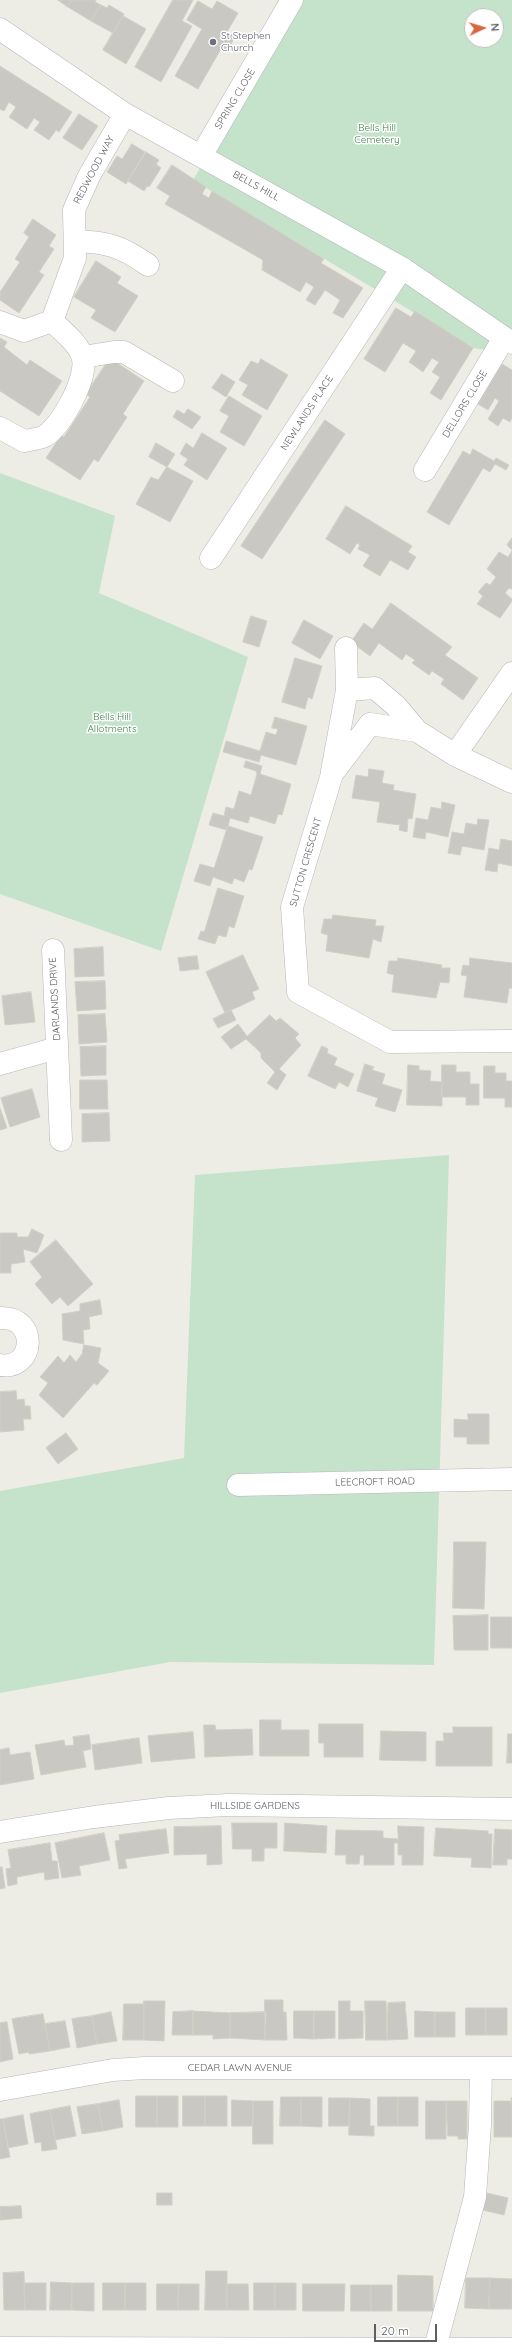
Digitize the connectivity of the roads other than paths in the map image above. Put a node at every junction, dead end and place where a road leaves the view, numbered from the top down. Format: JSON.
{"nodes":[{"id":1,"x":292,"y":0,"type":"edge"},
{"id":2,"x":2,"y":34,"type":"edge"},
{"id":3,"x":125,"y":114,"type":"junction"},
{"id":4,"x":201,"y":156,"type":"junction"},
{"id":5,"x":74,"y":241,"type":"junction"},
{"id":6,"x":148,"y":265,"type":"dead end"},
{"id":7,"x":402,"y":268,"type":"junction"},
{"id":8,"x":52,"y":321,"type":"junction"},
{"id":9,"x":0,"y":322,"type":"edge"},
{"id":10,"x":508,"y":340,"type":"edge"},
{"id":11,"x":83,"y":357,"type":"junction"},
{"id":12,"x":173,"y":381,"type":"dead end"},
{"id":13,"x":0,"y":428,"type":"edge"},
{"id":14,"x":425,"y":470,"type":"dead end"},
{"id":15,"x":212,"y":558,"type":"dead end"},
{"id":16,"x":346,"y":648,"type":"dead end"},
{"id":17,"x":512,"y":673,"type":"edge"},
{"id":18,"x":347,"y":690,"type":"junction"},
{"id":19,"x":417,"y":731,"type":"junction"},
{"id":20,"x":455,"y":755,"type":"junction"},
{"id":21,"x":332,"y":774,"type":"junction"},
{"id":22,"x":512,"y":782,"type":"edge"},
{"id":23,"x":53,"y":950,"type":"dead end"},
{"id":24,"x":512,"y":1042,"type":"edge"},
{"id":25,"x":58,"y":1048,"type":"junction"},
{"id":26,"x":0,"y":1064,"type":"edge"},
{"id":27,"x":62,"y":1140,"type":"dead end"},
{"id":28,"x":0,"y":1318,"type":"edge"},
{"id":29,"x":0,"y":1365,"type":"edge"},
{"id":30,"x":512,"y":1479,"type":"edge"},
{"id":31,"x":238,"y":1485,"type":"dead end"},
{"id":32,"x":512,"y":1809,"type":"edge"},
{"id":33,"x":0,"y":1832,"type":"edge"},
{"id":34,"x":481,"y":2068,"type":"junction"},
{"id":35,"x":512,"y":2068,"type":"edge"},
{"id":36,"x":0,"y":2090,"type":"edge"},
{"id":37,"x":0,"y":2348,"type":"edge"},
{"id":38,"x":434,"y":2348,"type":"junction"},
{"id":39,"x":512,"y":2349,"type":"edge"}],
"edges":[{"from":1,"to":4,"type":"street","name":"SPRING CLOSE"},
{"from":2,"to":3,"type":"street","name":"BELLS HILL"},
{"from":3,"to":4,"type":"street","name":"BELLS HILL"},
{"from":3,"to":5,"type":"street","name":"REDWOOD WAY"},
{"from":4,"to":7,"type":"street","name":"BELLS HILL"},
{"from":5,"to":6,"type":"street"},
{"from":5,"to":8,"type":"street","name":"REDWOOD WAY"},
{"from":7,"to":10,"type":"street","name":"BELLS HILL"},
{"from":7,"to":15,"type":"street","name":"NEWLANDS PLACE"},
{"from":8,"to":9,"type":"street"},
{"from":8,"to":11,"type":"street"},
{"from":10,"to":14,"type":"street","name":"DELLORS CLOSE"},
{"from":11,"to":12,"type":"street"},
{"from":11,"to":13,"type":"street"},
{"from":16,"to":18,"type":"street"},
{"from":17,"to":20,"type":"street"},
{"from":18,"to":19,"type":"street"},
{"from":18,"to":21,"type":"street"},
{"from":19,"to":20,"type":"street","name":"SUTTON CRESCENT"},
{"from":19,"to":21,"type":"street","name":"SUTTON CRESCENT"},
{"from":20,"to":22,"type":"street","name":"SUTTON CRESCENT"},
{"from":21,"to":24,"type":"street","name":"SUTTON CRESCENT"},
{"from":23,"to":25,"type":"street","name":"DARLANDS DRIVE"},
{"from":25,"to":26,"type":"street","name":"DARLANDS DRIVE"},
{"from":25,"to":27,"type":"street","name":"DARLANDS DRIVE"},
{"from":28,"to":29,"type":"street"},
{"from":30,"to":31,"type":"street","name":"LEECROFT ROAD"},
{"from":32,"to":33,"type":"street","name":"HILLSIDE GARDENS"},
{"from":34,"to":35,"type":"street","name":"CEDAR LAWN AVENUE"},
{"from":34,"to":36,"type":"street","name":"CEDAR LAWN AVENUE"},
{"from":34,"to":38,"type":"street"},
{"from":37,"to":38,"type":"street"},
{"from":38,"to":39,"type":"street"}]}
